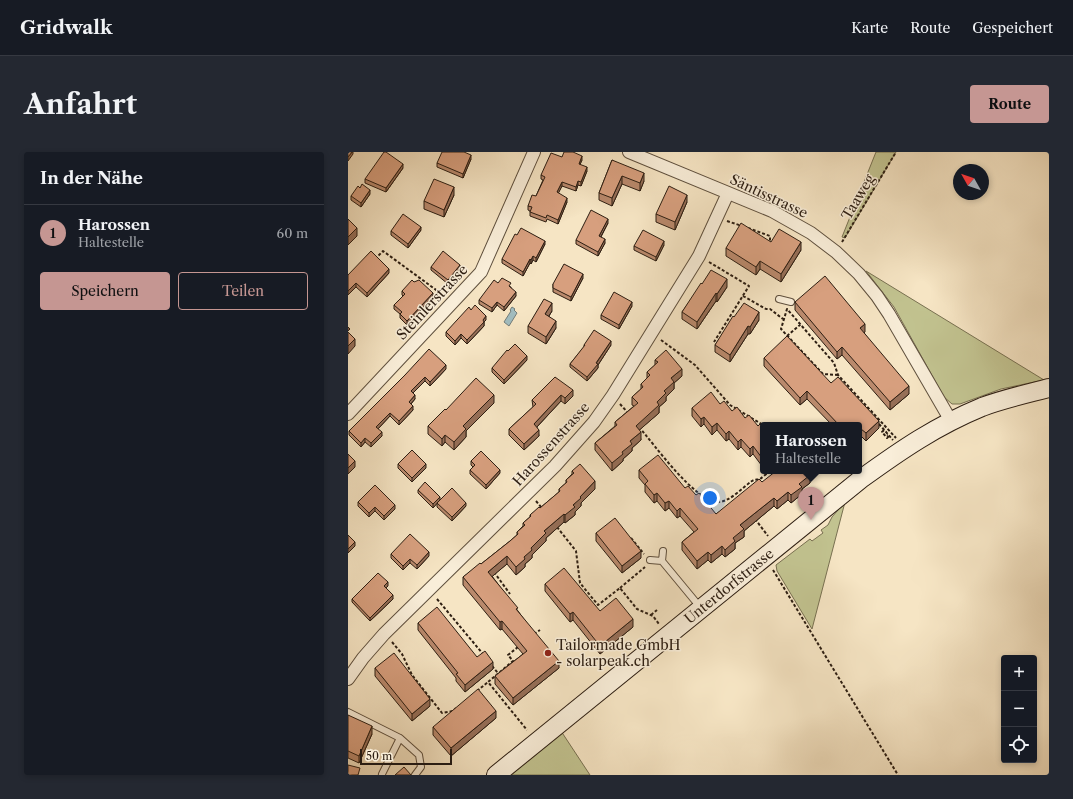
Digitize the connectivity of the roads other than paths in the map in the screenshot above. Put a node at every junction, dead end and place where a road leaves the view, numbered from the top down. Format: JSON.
{"nodes":[{"id":1,"x":534,"y":152,"type":"edge"},
{"id":2,"x":629,"y":152,"type":"edge"},
{"id":3,"x":728,"y":193,"type":"junction"},
{"id":4,"x":779,"y":299,"type":"dead end"},
{"id":5,"x":791,"y":302,"type":"dead end"},
{"id":6,"x":1049,"y":388,"type":"edge"},
{"id":7,"x":348,"y":414,"type":"edge"},
{"id":8,"x":951,"y":421,"type":"junction"},
{"id":9,"x":663,"y":551,"type":"dead end"},
{"id":10,"x":648,"y":558,"type":"road end"},
{"id":11,"x":662,"y":561,"type":"junction"},
{"id":12,"x":701,"y":609,"type":"junction"},
{"id":13,"x":348,"y":679,"type":"edge"},
{"id":14,"x":348,"y":712,"type":"edge"},
{"id":15,"x":400,"y":738,"type":"junction"},
{"id":16,"x":382,"y":774,"type":"dead end"},
{"id":17,"x":415,"y":775,"type":"edge"},
{"id":18,"x":496,"y":775,"type":"edge"}],
"edges":[{"from":1,"to":7,"type":"street","name":"Steinlerstrasse"},
{"from":2,"to":3,"type":"street","name":"Säntisstrasse"},
{"from":3,"to":8,"type":"street","name":"Säntisstrasse"},
{"from":3,"to":13,"type":"street","name":"Harossenstrasse"},
{"from":4,"to":5,"type":"lane"},
{"from":6,"to":8,"type":"street","name":"Unterdorfstrasse"},
{"from":8,"to":12,"type":"street","name":"Unterdorfstrasse"},
{"from":9,"to":11,"type":"lane"},
{"from":10,"to":11,"type":"lane"},
{"from":11,"to":12,"type":"lane"},
{"from":12,"to":18,"type":"street","name":"Unterdorfstrasse"},
{"from":14,"to":15,"type":"lane"},
{"from":15,"to":16,"type":"lane"},
{"from":15,"to":17,"type":"lane"}]}
